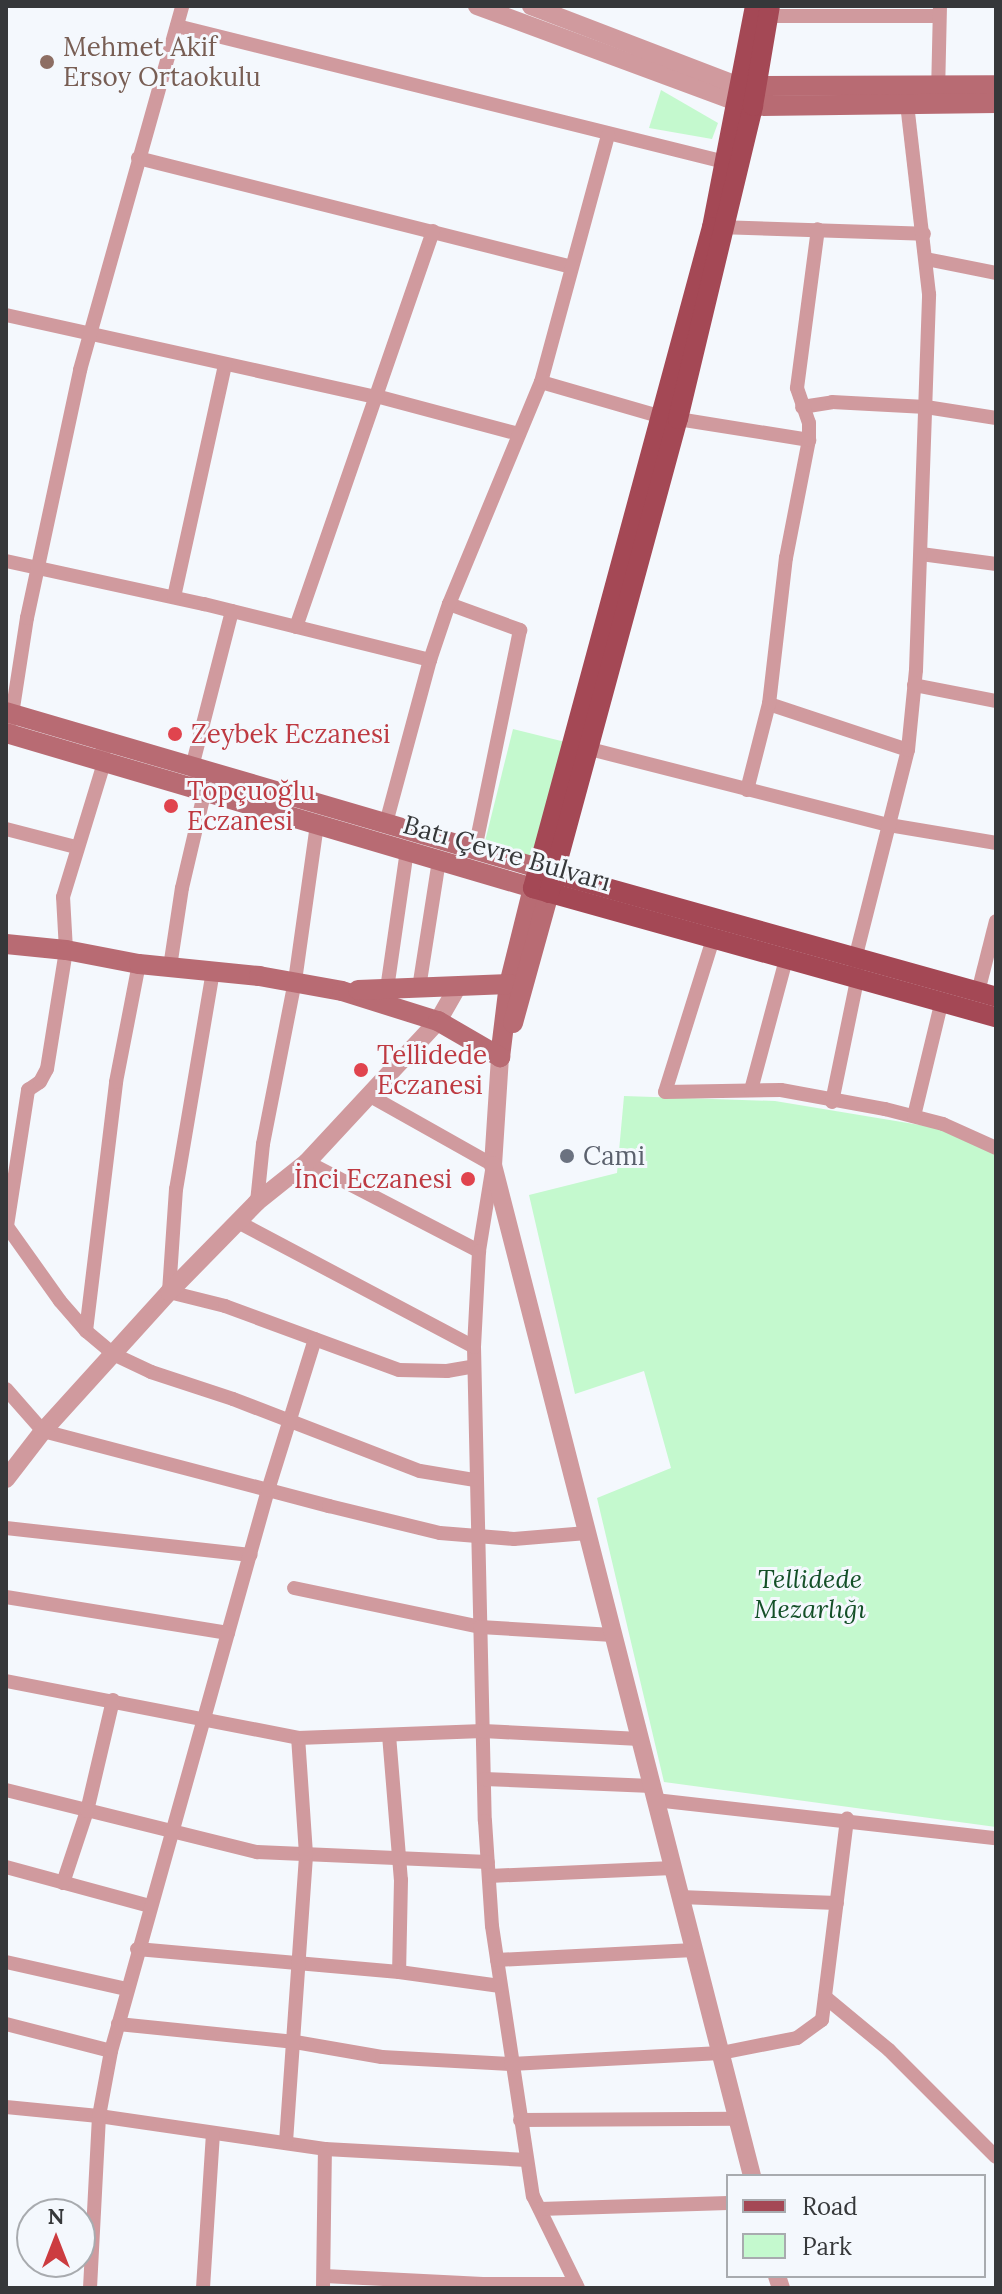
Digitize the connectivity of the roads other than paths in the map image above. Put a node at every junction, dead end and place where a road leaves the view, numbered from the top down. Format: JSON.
{"nodes":[{"id":1,"x":182,"y":6,"type":"edge"},
{"id":2,"x":477,"y":6,"type":"edge"},
{"id":3,"x":531,"y":6,"type":"edge"},
{"id":4,"x":762,"y":11,"type":"edge"},
{"id":5,"x":854,"y":11,"type":"edge"},
{"id":6,"x":940,"y":11,"type":"edge"},
{"id":7,"x":177,"y":26,"type":"junction"},
{"id":8,"x":996,"y":85,"type":"edge"},
{"id":9,"x":938,"y":94,"type":"junction"},
{"id":10,"x":746,"y":96,"type":"junction"},
{"id":11,"x":996,"y":103,"type":"edge"},
{"id":12,"x":907,"y":105,"type":"junction"},
{"id":13,"x":608,"y":135,"type":"junction"},
{"id":14,"x":138,"y":158,"type":"junction"},
{"id":15,"x":725,"y":162,"type":"junction"},
{"id":16,"x":719,"y":227,"type":"junction"},
{"id":17,"x":818,"y":229,"type":"junction"},
{"id":18,"x":433,"y":231,"type":"junction"},
{"id":19,"x":924,"y":234,"type":"junction"},
{"id":20,"x":926,"y":259,"type":"junction"},
{"id":21,"x":571,"y":267,"type":"junction"},
{"id":22,"x":996,"y":273,"type":"edge"},
{"id":23,"x":6,"y":315,"type":"edge"},
{"id":24,"x":90,"y":334,"type":"junction"},
{"id":25,"x":225,"y":365,"type":"junction"},
{"id":26,"x":541,"y":382,"type":"junction"},
{"id":27,"x":376,"y":396,"type":"junction"},
{"id":28,"x":802,"y":407,"type":"junction"},
{"id":29,"x":926,"y":407,"type":"junction"},
{"id":30,"x":670,"y":418,"type":"junction"},
{"id":31,"x":996,"y":418,"type":"edge"},
{"id":32,"x":519,"y":434,"type":"junction"},
{"id":33,"x":809,"y":440,"type":"junction"},
{"id":34,"x":921,"y":554,"type":"junction"},
{"id":35,"x":6,"y":561,"type":"edge"},
{"id":36,"x":996,"y":564,"type":"edge"},
{"id":37,"x":38,"y":568,"type":"junction"},
{"id":38,"x":174,"y":597,"type":"junction"},
{"id":39,"x":449,"y":604,"type":"junction"},
{"id":40,"x":232,"y":611,"type":"junction"},
{"id":41,"x":296,"y":627,"type":"junction"},
{"id":42,"x":430,"y":660,"type":"junction"},
{"id":43,"x":914,"y":685,"type":"junction"},
{"id":44,"x":996,"y":701,"type":"edge"},
{"id":45,"x":769,"y":704,"type":"junction"},
{"id":46,"x":8,"y":723,"type":"edge"},
{"id":47,"x":102,"y":741,"type":"junction"},
{"id":48,"x":581,"y":747,"type":"junction"},
{"id":49,"x":908,"y":750,"type":"junction"},
{"id":50,"x":104,"y":763,"type":"junction"},
{"id":51,"x":192,"y":767,"type":"junction"},
{"id":52,"x":205,"y":790,"type":"junction"},
{"id":53,"x":747,"y":790,"type":"junction"},
{"id":54,"x":386,"y":823,"type":"junction"},
{"id":55,"x":317,"y":824,"type":"junction"},
{"id":56,"x":889,"y":825,"type":"junction"},
{"id":57,"x":6,"y":829,"type":"edge"},
{"id":58,"x":996,"y":843,"type":"edge"},
{"id":59,"x":76,"y":847,"type":"junction"},
{"id":60,"x":475,"y":849,"type":"junction"},
{"id":61,"x":407,"y":851,"type":"junction"},
{"id":62,"x":439,"y":860,"type":"junction"},
{"id":63,"x":543,"y":881,"type":"junction"},
{"id":64,"x":996,"y":921,"type":"edge"},
{"id":65,"x":713,"y":939,"type":"junction"},
{"id":66,"x":6,"y":944,"type":"edge"},
{"id":67,"x":66,"y":950,"type":"junction"},
{"id":68,"x":786,"y":959,"type":"junction"},
{"id":69,"x":855,"y":959,"type":"junction"},
{"id":70,"x":139,"y":964,"type":"junction"},
{"id":71,"x":170,"y":967,"type":"junction"},
{"id":72,"x":213,"y":971,"type":"junction"},
{"id":73,"x":857,"y":980,"type":"junction"},
{"id":74,"x":295,"y":981,"type":"junction"},
{"id":75,"x":517,"y":984,"type":"junction"},
{"id":76,"x":458,"y":986,"type":"junction"},
{"id":77,"x":419,"y":988,"type":"junction"},
{"id":78,"x":387,"y":989,"type":"junction"},
{"id":79,"x":342,"y":991,"type":"junction"},
{"id":80,"x":987,"y":994,"type":"edge"},
{"id":81,"x":941,"y":1004,"type":"junction"},
{"id":82,"x":996,"y":1017,"type":"edge"},
{"id":83,"x":438,"y":1021,"type":"junction"},
{"id":84,"x":500,"y":1057,"type":"junction"},
{"id":85,"x":751,"y":1090,"type":"junction"},
{"id":86,"x":369,"y":1095,"type":"junction"},
{"id":87,"x":832,"y":1102,"type":"junction"},
{"id":88,"x":914,"y":1116,"type":"junction"},
{"id":89,"x":994,"y":1142,"type":"edge"},
{"id":90,"x":307,"y":1162,"type":"junction"},
{"id":91,"x":493,"y":1165,"type":"junction"},
{"id":92,"x":257,"y":1202,"type":"junction"},
{"id":93,"x":238,"y":1222,"type":"junction"},
{"id":94,"x":6,"y":1225,"type":"edge"},
{"id":95,"x":479,"y":1251,"type":"junction"},
{"id":96,"x":169,"y":1292,"type":"junction"},
{"id":97,"x":86,"y":1331,"type":"junction"},
{"id":98,"x":315,"y":1339,"type":"junction"},
{"id":99,"x":474,"y":1347,"type":"junction"},
{"id":100,"x":113,"y":1354,"type":"junction"},
{"id":101,"x":474,"y":1366,"type":"junction"},
{"id":102,"x":6,"y":1389,"type":"edge"},
{"id":103,"x":291,"y":1423,"type":"junction"},
{"id":104,"x":43,"y":1431,"type":"junction"},
{"id":105,"x":6,"y":1479,"type":"edge"},
{"id":106,"x":475,"y":1480,"type":"junction"},
{"id":107,"x":268,"y":1490,"type":"junction"},
{"id":108,"x":6,"y":1528,"type":"edge"},
{"id":109,"x":587,"y":1533,"type":"junction"},
{"id":110,"x":478,"y":1536,"type":"junction"},
{"id":111,"x":251,"y":1555,"type":"junction"},
{"id":112,"x":294,"y":1588,"type":"dead end"},
{"id":113,"x":6,"y":1597,"type":"edge"},
{"id":114,"x":480,"y":1627,"type":"junction"},
{"id":115,"x":228,"y":1633,"type":"junction"},
{"id":116,"x":613,"y":1635,"type":"junction"},
{"id":117,"x":6,"y":1681,"type":"edge"},
{"id":118,"x":113,"y":1700,"type":"junction"},
{"id":119,"x":203,"y":1722,"type":"junction"},
{"id":120,"x":483,"y":1731,"type":"junction"},
{"id":121,"x":389,"y":1735,"type":"junction"},
{"id":122,"x":298,"y":1738,"type":"junction"},
{"id":123,"x":640,"y":1739,"type":"junction"},
{"id":124,"x":484,"y":1779,"type":"junction"},
{"id":125,"x":6,"y":1790,"type":"edge"},
{"id":126,"x":654,"y":1793,"type":"junction"},
{"id":127,"x":87,"y":1811,"type":"junction"},
{"id":128,"x":847,"y":1819,"type":"junction"},
{"id":129,"x":173,"y":1832,"type":"junction"},
{"id":130,"x":996,"y":1838,"type":"edge"},
{"id":131,"x":306,"y":1854,"type":"junction"},
{"id":132,"x":399,"y":1857,"type":"junction"},
{"id":133,"x":6,"y":1867,"type":"edge"},
{"id":134,"x":673,"y":1868,"type":"junction"},
{"id":135,"x":489,"y":1869,"type":"junction"},
{"id":136,"x":63,"y":1883,"type":"junction"},
{"id":137,"x":680,"y":1897,"type":"junction"},
{"id":138,"x":837,"y":1903,"type":"junction"},
{"id":139,"x":150,"y":1906,"type":"junction"},
{"id":140,"x":137,"y":1949,"type":"junction"},
{"id":141,"x":694,"y":1950,"type":"junction"},
{"id":142,"x":497,"y":1960,"type":"junction"},
{"id":143,"x":6,"y":1962,"type":"edge"},
{"id":144,"x":301,"y":1964,"type":"junction"},
{"id":145,"x":399,"y":1972,"type":"junction"},
{"id":146,"x":500,"y":1986,"type":"junction"},
{"id":147,"x":127,"y":1989,"type":"junction"},
{"id":148,"x":825,"y":1997,"type":"junction"},
{"id":149,"x":6,"y":2024,"type":"edge"},
{"id":150,"x":118,"y":2024,"type":"junction"},
{"id":151,"x":295,"y":2042,"type":"junction"},
{"id":152,"x":111,"y":2051,"type":"junction"},
{"id":153,"x":721,"y":2053,"type":"junction"},
{"id":154,"x":511,"y":2064,"type":"junction"},
{"id":155,"x":6,"y":2107,"type":"edge"},
{"id":156,"x":99,"y":2116,"type":"junction"},
{"id":157,"x":737,"y":2119,"type":"junction"},
{"id":158,"x":520,"y":2120,"type":"junction"},
{"id":159,"x":213,"y":2134,"type":"junction"},
{"id":160,"x":286,"y":2142,"type":"junction"},
{"id":161,"x":325,"y":2149,"type":"junction"},
{"id":162,"x":995,"y":2155,"type":"edge"},
{"id":163,"x":527,"y":2160,"type":"junction"},
{"id":164,"x":751,"y":2174,"type":"edge"},
{"id":165,"x":726,"y":2203,"type":"edge"},
{"id":166,"x":540,"y":2209,"type":"junction"},
{"id":167,"x":323,"y":2282,"type":"edge"},
{"id":168,"x":577,"y":2286,"type":"edge"},
{"id":169,"x":90,"y":2288,"type":"edge"},
{"id":170,"x":203,"y":2288,"type":"edge"}],
"edges":[{"from":1,"to":7,"type":"street"},
{"from":2,"to":10,"type":"street"},
{"from":3,"to":10,"type":"street"},
{"from":4,"to":5,"type":"street"},
{"from":4,"to":10,"type":"main road"},
{"from":5,"to":6,"type":"street"},
{"from":6,"to":9,"type":"street"},
{"from":7,"to":13,"type":"street"},
{"from":7,"to":14,"type":"street"},
{"from":8,"to":9,"type":"main road"},
{"from":9,"to":10,"type":"main road"},
{"from":9,"to":11,"type":"main road"},
{"from":9,"to":12,"type":"main road"},
{"from":10,"to":12,"type":"main road"},
{"from":10,"to":15,"type":"main road"},
{"from":10,"to":16,"type":"main road"},
{"from":12,"to":19,"type":"street"},
{"from":13,"to":15,"type":"street"},
{"from":13,"to":21,"type":"street"},
{"from":14,"to":18,"type":"street"},
{"from":14,"to":24,"type":"street"},
{"from":15,"to":16,"type":"main road"},
{"from":16,"to":17,"type":"street"},
{"from":16,"to":30,"type":"main road"},
{"from":17,"to":19,"type":"street"},
{"from":17,"to":28,"type":"street"},
{"from":18,"to":21,"type":"street"},
{"from":18,"to":27,"type":"street"},
{"from":19,"to":20,"type":"street"},
{"from":20,"to":22,"type":"street"},
{"from":20,"to":29,"type":"street"},
{"from":21,"to":26,"type":"street"},
{"from":23,"to":24,"type":"street"},
{"from":24,"to":25,"type":"street"},
{"from":24,"to":37,"type":"street"},
{"from":25,"to":27,"type":"street"},
{"from":25,"to":38,"type":"street"},
{"from":26,"to":30,"type":"street"},
{"from":26,"to":32,"type":"street"},
{"from":27,"to":32,"type":"street"},
{"from":27,"to":41,"type":"street"},
{"from":28,"to":29,"type":"street"},
{"from":28,"to":33,"type":"street"},
{"from":29,"to":31,"type":"street"},
{"from":29,"to":34,"type":"street"},
{"from":30,"to":33,"type":"street"},
{"from":30,"to":48,"type":"main road"},
{"from":32,"to":39,"type":"street"},
{"from":33,"to":45,"type":"street"},
{"from":34,"to":36,"type":"street"},
{"from":34,"to":43,"type":"street"},
{"from":35,"to":37,"type":"street"},
{"from":37,"to":38,"type":"street"},
{"from":37,"to":46,"type":"street"},
{"from":38,"to":40,"type":"street"},
{"from":39,"to":42,"type":"street"},
{"from":39,"to":60,"type":"street"},
{"from":40,"to":41,"type":"street"},
{"from":40,"to":51,"type":"street"},
{"from":41,"to":42,"type":"street"},
{"from":42,"to":54,"type":"street"},
{"from":43,"to":44,"type":"street"},
{"from":43,"to":49,"type":"street"},
{"from":45,"to":49,"type":"street"},
{"from":45,"to":53,"type":"street"},
{"from":46,"to":47,"type":"main road","name":"Batı Çevre Bulvarı"},
{"from":46,"to":50,"type":"main road","name":"Batı Çevre Bulvarı"},
{"from":47,"to":50,"type":"street"},
{"from":47,"to":51,"type":"main road","name":"Batı Çevre Bulvarı"},
{"from":48,"to":53,"type":"street"},
{"from":48,"to":63,"type":"main road"},
{"from":49,"to":56,"type":"street"},
{"from":50,"to":52,"type":"main road","name":"Batı Çevre Bulvarı"},
{"from":50,"to":59,"type":"street"},
{"from":51,"to":52,"type":"street"},
{"from":51,"to":54,"type":"main road","name":"Batı Çevre Bulvarı"},
{"from":52,"to":55,"type":"main road","name":"Batı Çevre Bulvarı"},
{"from":52,"to":71,"type":"street"},
{"from":53,"to":56,"type":"street"},
{"from":54,"to":60,"type":"main road","name":"Batı Çevre Bulvarı"},
{"from":55,"to":61,"type":"main road","name":"Batı Çevre Bulvarı"},
{"from":55,"to":74,"type":"street"},
{"from":56,"to":58,"type":"street"},
{"from":56,"to":69,"type":"street"},
{"from":57,"to":59,"type":"street"},
{"from":59,"to":67,"type":"street"},
{"from":60,"to":63,"type":"main road","name":"Batı Çevre Bulvarı"},
{"from":61,"to":62,"type":"main road","name":"Batı Çevre Bulvarı"},
{"from":61,"to":78,"type":"street"},
{"from":62,"to":63,"type":"main road","name":"Batı Çevre Bulvarı"},
{"from":62,"to":77,"type":"street"},
{"from":63,"to":65,"type":"main road","name":"Batı Çevre Bulvarı"},
{"from":63,"to":69,"type":"main road","name":"Batı Çevre Bulvarı"},
{"from":63,"to":75,"type":"main road"},
{"from":64,"to":80,"type":"street"},
{"from":65,"to":68,"type":"main road","name":"Batı Çevre Bulvarı"},
{"from":65,"to":85,"type":"street"},
{"from":66,"to":67,"type":"main road"},
{"from":67,"to":70,"type":"main road"},
{"from":67,"to":94,"type":"street"},
{"from":68,"to":73,"type":"main road","name":"Batı Çevre Bulvarı"},
{"from":68,"to":85,"type":"street"},
{"from":69,"to":73,"type":"street"},
{"from":69,"to":80,"type":"main road","name":"Batı Çevre Bulvarı"},
{"from":70,"to":71,"type":"main road"},
{"from":70,"to":97,"type":"street"},
{"from":71,"to":72,"type":"main road"},
{"from":72,"to":74,"type":"main road"},
{"from":72,"to":96,"type":"street"},
{"from":73,"to":81,"type":"main road","name":"Batı Çevre Bulvarı"},
{"from":73,"to":87,"type":"street"},
{"from":74,"to":79,"type":"main road"},
{"from":74,"to":92,"type":"street"},
{"from":75,"to":76,"type":"main road"},
{"from":75,"to":84,"type":"main road"},
{"from":76,"to":77,"type":"main road"},
{"from":76,"to":83,"type":"street"},
{"from":77,"to":78,"type":"main road"},
{"from":78,"to":79,"type":"main road"},
{"from":79,"to":83,"type":"main road"},
{"from":81,"to":82,"type":"main road","name":"Batı Çevre Bulvarı"},
{"from":81,"to":88,"type":"street"},
{"from":83,"to":84,"type":"main road"},
{"from":83,"to":86,"type":"street"},
{"from":84,"to":91,"type":"street"},
{"from":85,"to":87,"type":"street"},
{"from":86,"to":90,"type":"street"},
{"from":86,"to":91,"type":"street"},
{"from":87,"to":88,"type":"street"},
{"from":88,"to":89,"type":"street"},
{"from":90,"to":92,"type":"street"},
{"from":90,"to":95,"type":"street"},
{"from":91,"to":95,"type":"street"},
{"from":91,"to":109,"type":"street"},
{"from":92,"to":93,"type":"street"},
{"from":93,"to":96,"type":"street"},
{"from":93,"to":99,"type":"street"},
{"from":94,"to":97,"type":"street"},
{"from":95,"to":99,"type":"street"},
{"from":96,"to":98,"type":"street"},
{"from":96,"to":100,"type":"street"},
{"from":97,"to":100,"type":"street"},
{"from":98,"to":101,"type":"street"},
{"from":98,"to":103,"type":"street"},
{"from":99,"to":101,"type":"street"},
{"from":100,"to":103,"type":"street"},
{"from":100,"to":104,"type":"street"},
{"from":101,"to":106,"type":"street"},
{"from":102,"to":104,"type":"street"},
{"from":103,"to":106,"type":"street"},
{"from":103,"to":107,"type":"street"},
{"from":104,"to":105,"type":"street"},
{"from":104,"to":107,"type":"street"},
{"from":106,"to":110,"type":"street"},
{"from":107,"to":110,"type":"street"},
{"from":107,"to":111,"type":"street"},
{"from":108,"to":111,"type":"street"},
{"from":109,"to":110,"type":"street"},
{"from":109,"to":116,"type":"street"},
{"from":110,"to":114,"type":"street"},
{"from":111,"to":115,"type":"street"},
{"from":112,"to":114,"type":"street"},
{"from":113,"to":115,"type":"street"},
{"from":114,"to":116,"type":"street"},
{"from":114,"to":120,"type":"street"},
{"from":115,"to":119,"type":"street"},
{"from":116,"to":123,"type":"street"},
{"from":117,"to":118,"type":"street"},
{"from":118,"to":119,"type":"street"},
{"from":118,"to":127,"type":"street"},
{"from":119,"to":122,"type":"street"},
{"from":119,"to":129,"type":"street"},
{"from":120,"to":121,"type":"street"},
{"from":120,"to":123,"type":"street"},
{"from":120,"to":124,"type":"street"},
{"from":121,"to":122,"type":"street"},
{"from":121,"to":132,"type":"street"},
{"from":122,"to":131,"type":"street"},
{"from":123,"to":126,"type":"street"},
{"from":124,"to":126,"type":"street"},
{"from":124,"to":135,"type":"street"},
{"from":125,"to":127,"type":"street"},
{"from":126,"to":128,"type":"street"},
{"from":126,"to":134,"type":"street"},
{"from":127,"to":129,"type":"street"},
{"from":127,"to":136,"type":"street"},
{"from":128,"to":130,"type":"street"},
{"from":128,"to":138,"type":"street"},
{"from":129,"to":131,"type":"street"},
{"from":129,"to":139,"type":"street"},
{"from":131,"to":132,"type":"street"},
{"from":131,"to":144,"type":"street"},
{"from":132,"to":135,"type":"street"},
{"from":132,"to":145,"type":"street"},
{"from":133,"to":136,"type":"street"},
{"from":134,"to":135,"type":"street"},
{"from":134,"to":137,"type":"street"},
{"from":135,"to":142,"type":"street"},
{"from":136,"to":139,"type":"street"},
{"from":137,"to":138,"type":"street"},
{"from":137,"to":141,"type":"street"},
{"from":138,"to":148,"type":"street"},
{"from":139,"to":140,"type":"street"},
{"from":140,"to":144,"type":"street"},
{"from":140,"to":147,"type":"street"},
{"from":141,"to":142,"type":"street"},
{"from":141,"to":153,"type":"street"},
{"from":142,"to":146,"type":"street"},
{"from":143,"to":147,"type":"street"},
{"from":144,"to":145,"type":"street"},
{"from":144,"to":151,"type":"street"},
{"from":145,"to":146,"type":"street"},
{"from":146,"to":154,"type":"street"},
{"from":147,"to":150,"type":"street"},
{"from":148,"to":153,"type":"street"},
{"from":148,"to":162,"type":"street"},
{"from":149,"to":152,"type":"street"},
{"from":150,"to":151,"type":"street"},
{"from":150,"to":152,"type":"street"},
{"from":151,"to":154,"type":"street"},
{"from":151,"to":160,"type":"street"},
{"from":152,"to":156,"type":"street"},
{"from":153,"to":154,"type":"street"},
{"from":153,"to":157,"type":"street"},
{"from":154,"to":158,"type":"street"},
{"from":155,"to":156,"type":"street"},
{"from":156,"to":159,"type":"street"},
{"from":156,"to":169,"type":"street"},
{"from":157,"to":158,"type":"street"},
{"from":157,"to":164,"type":"street"},
{"from":158,"to":163,"type":"street"},
{"from":159,"to":160,"type":"street"},
{"from":159,"to":170,"type":"street"},
{"from":160,"to":161,"type":"street"},
{"from":161,"to":163,"type":"street"},
{"from":161,"to":167,"type":"street"},
{"from":163,"to":166,"type":"street"},
{"from":165,"to":166,"type":"street"},
{"from":166,"to":168,"type":"street"},
{"from":167,"to":168,"type":"street"}]}
